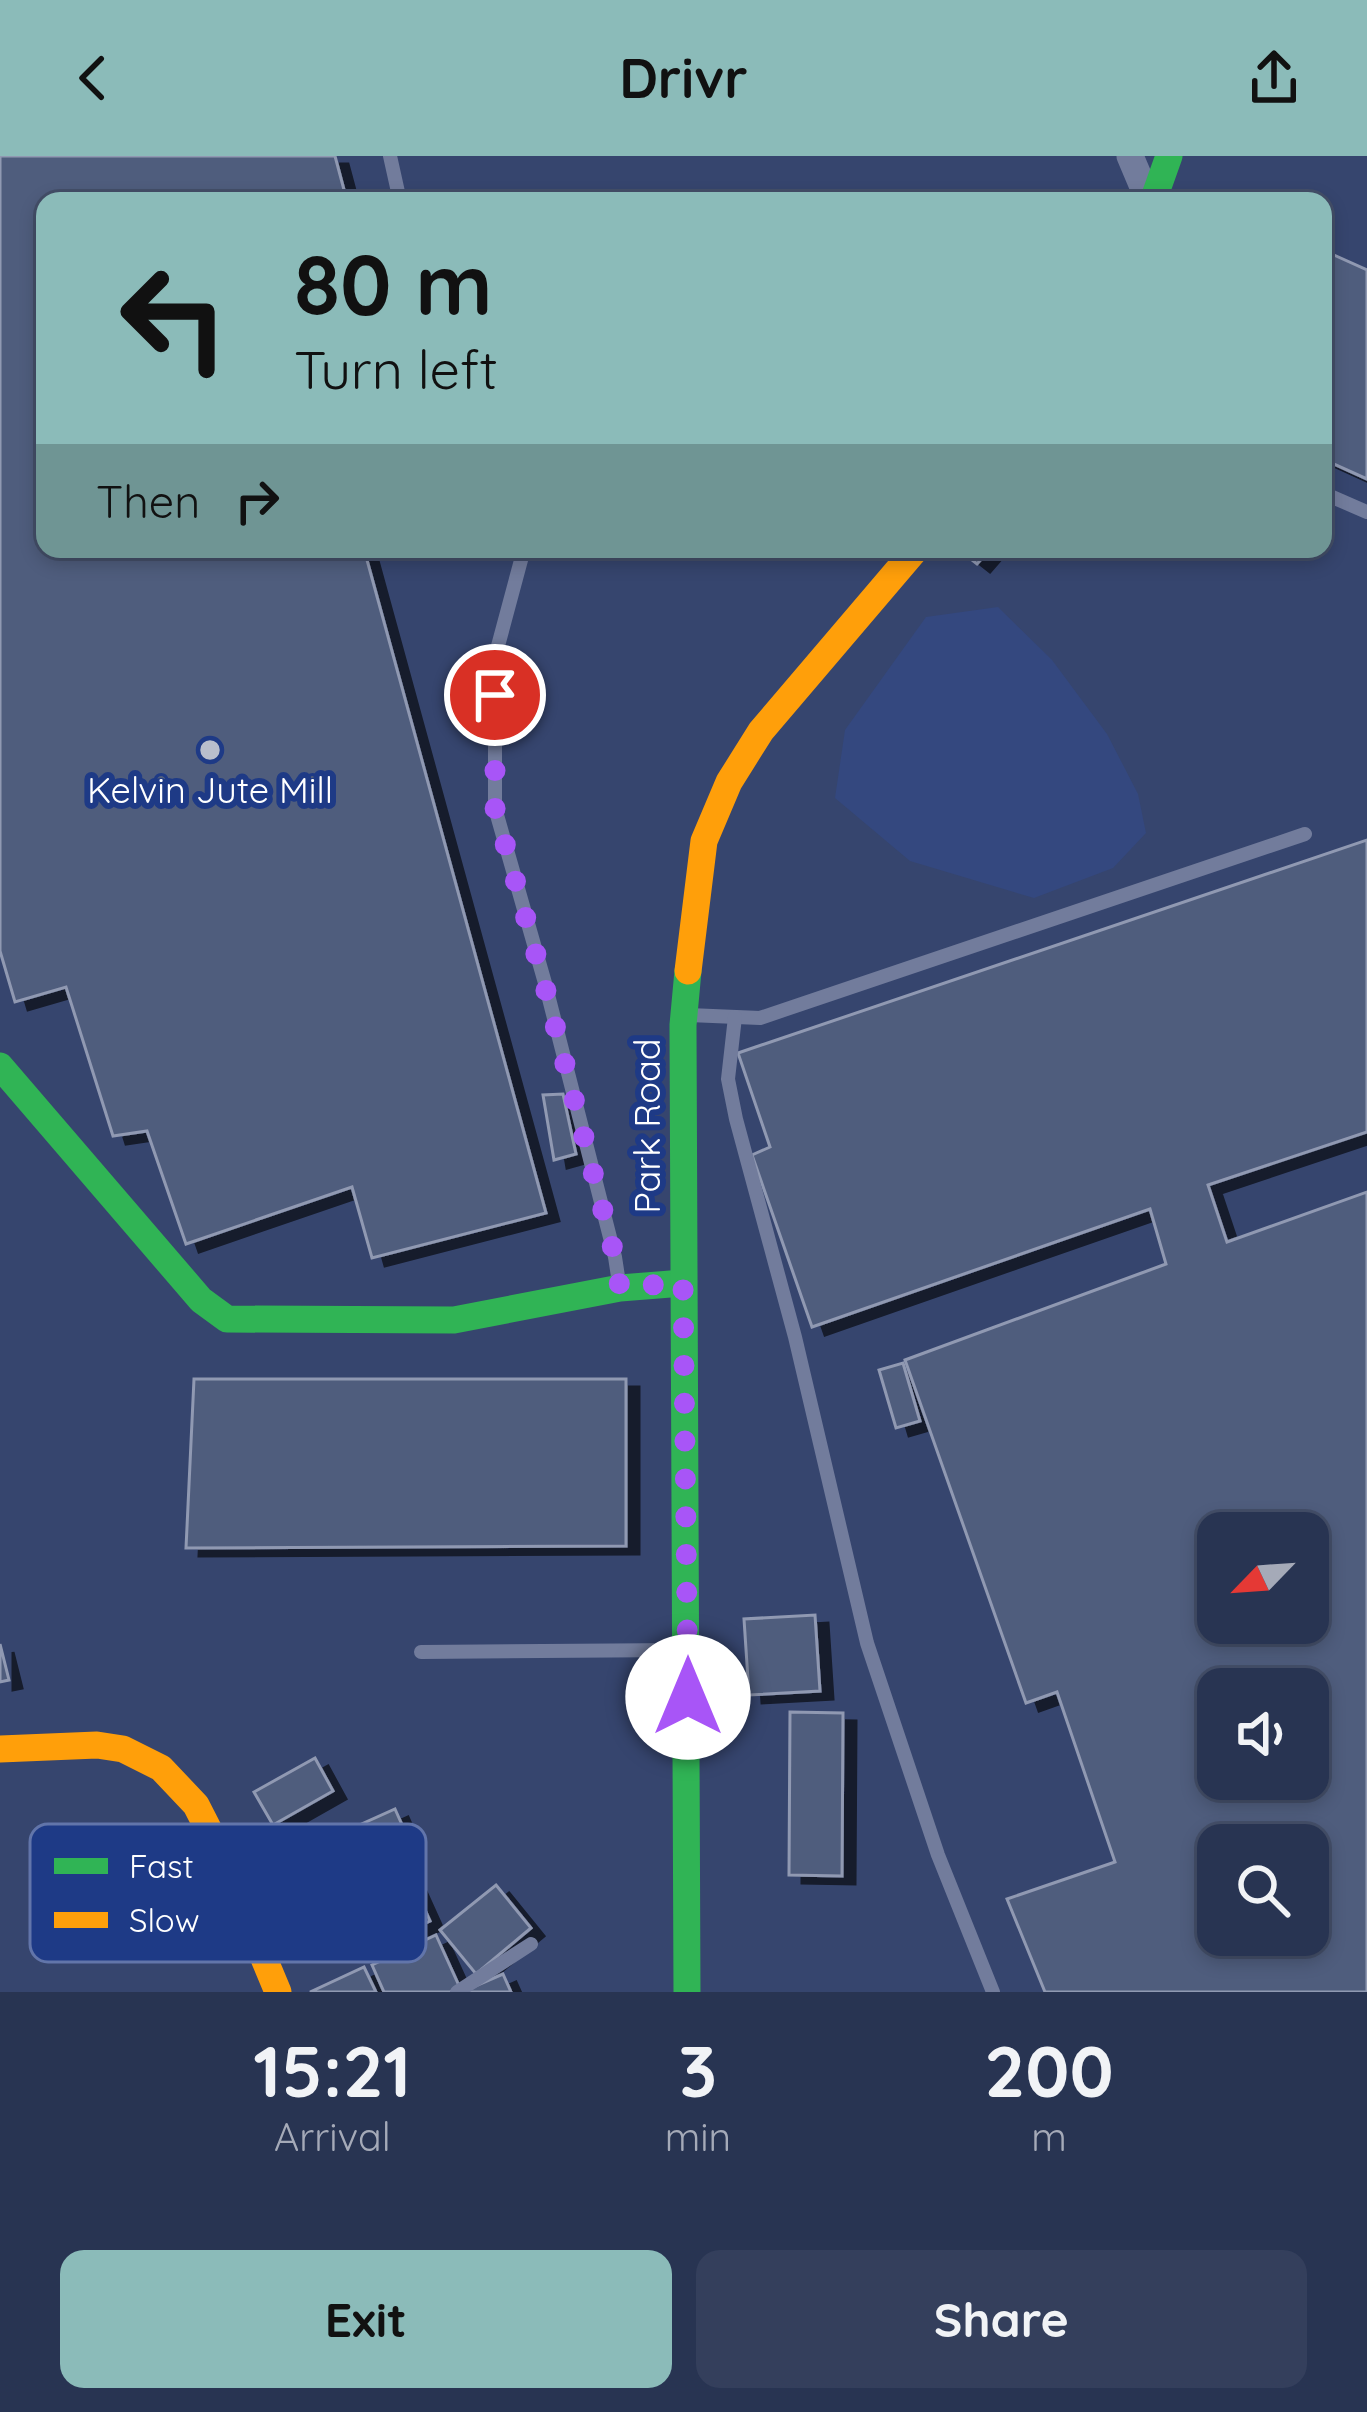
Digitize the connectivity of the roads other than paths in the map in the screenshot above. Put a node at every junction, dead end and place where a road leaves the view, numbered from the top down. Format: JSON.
{"nodes":[{"id":1,"x":390,"y":156,"type":"edge"},
{"id":2,"x":1130,"y":156,"type":"edge"},
{"id":3,"x":1169,"y":156,"type":"edge"},
{"id":4,"x":398,"y":192,"type":"edge"},
{"id":5,"x":1147,"y":192,"type":"edge"},
{"id":6,"x":1155,"y":192,"type":"edge"},
{"id":7,"x":1332,"y":497,"type":"edge"},
{"id":8,"x":1367,"y":512,"type":"edge"},
{"id":9,"x":522,"y":558,"type":"edge"},
{"id":10,"x":908,"y":558,"type":"edge"},
{"id":11,"x":1305,"y":834,"type":"dead end"},
{"id":12,"x":684,"y":1015,"type":"junction"},
{"id":13,"x":735,"y":1017,"type":"junction"},
{"id":14,"x":0,"y":1066,"type":"edge"},
{"id":15,"x":683,"y":1282,"type":"junction"},
{"id":16,"x":620,"y":1288,"type":"junction"},
{"id":17,"x":688,"y":1650,"type":"junction"},
{"id":18,"x":421,"y":1652,"type":"dead end"},
{"id":19,"x":0,"y":1749,"type":"edge"},
{"id":20,"x":206,"y":1824,"type":"edge"},
{"id":21,"x":531,"y":1944,"type":"dead end"},
{"id":22,"x":266,"y":1962,"type":"edge"},
{"id":23,"x":278,"y":1992,"type":"edge"},
{"id":24,"x":457,"y":1992,"type":"edge"},
{"id":25,"x":687,"y":1992,"type":"edge"},
{"id":26,"x":993,"y":1992,"type":"edge"}],
"edges":[{"from":1,"to":4,"type":"lane"},
{"from":2,"to":5,"type":"street"},
{"from":3,"to":6,"type":"street"},
{"from":7,"to":8,"type":"lane"},
{"from":9,"to":16,"type":"lane"},
{"from":10,"to":12,"type":"street","name":"Park Road"},
{"from":11,"to":13,"type":"lane"},
{"from":12,"to":13,"type":"lane"},
{"from":12,"to":15,"type":"street","name":"Park Road"},
{"from":13,"to":26,"type":"lane"},
{"from":14,"to":16,"type":"street"},
{"from":15,"to":16,"type":"street"},
{"from":15,"to":17,"type":"street","name":"Park Road"},
{"from":17,"to":18,"type":"lane"},
{"from":17,"to":25,"type":"street","name":"Park Road"},
{"from":19,"to":20,"type":"street"},
{"from":21,"to":24,"type":"lane"},
{"from":22,"to":23,"type":"street"}]}
